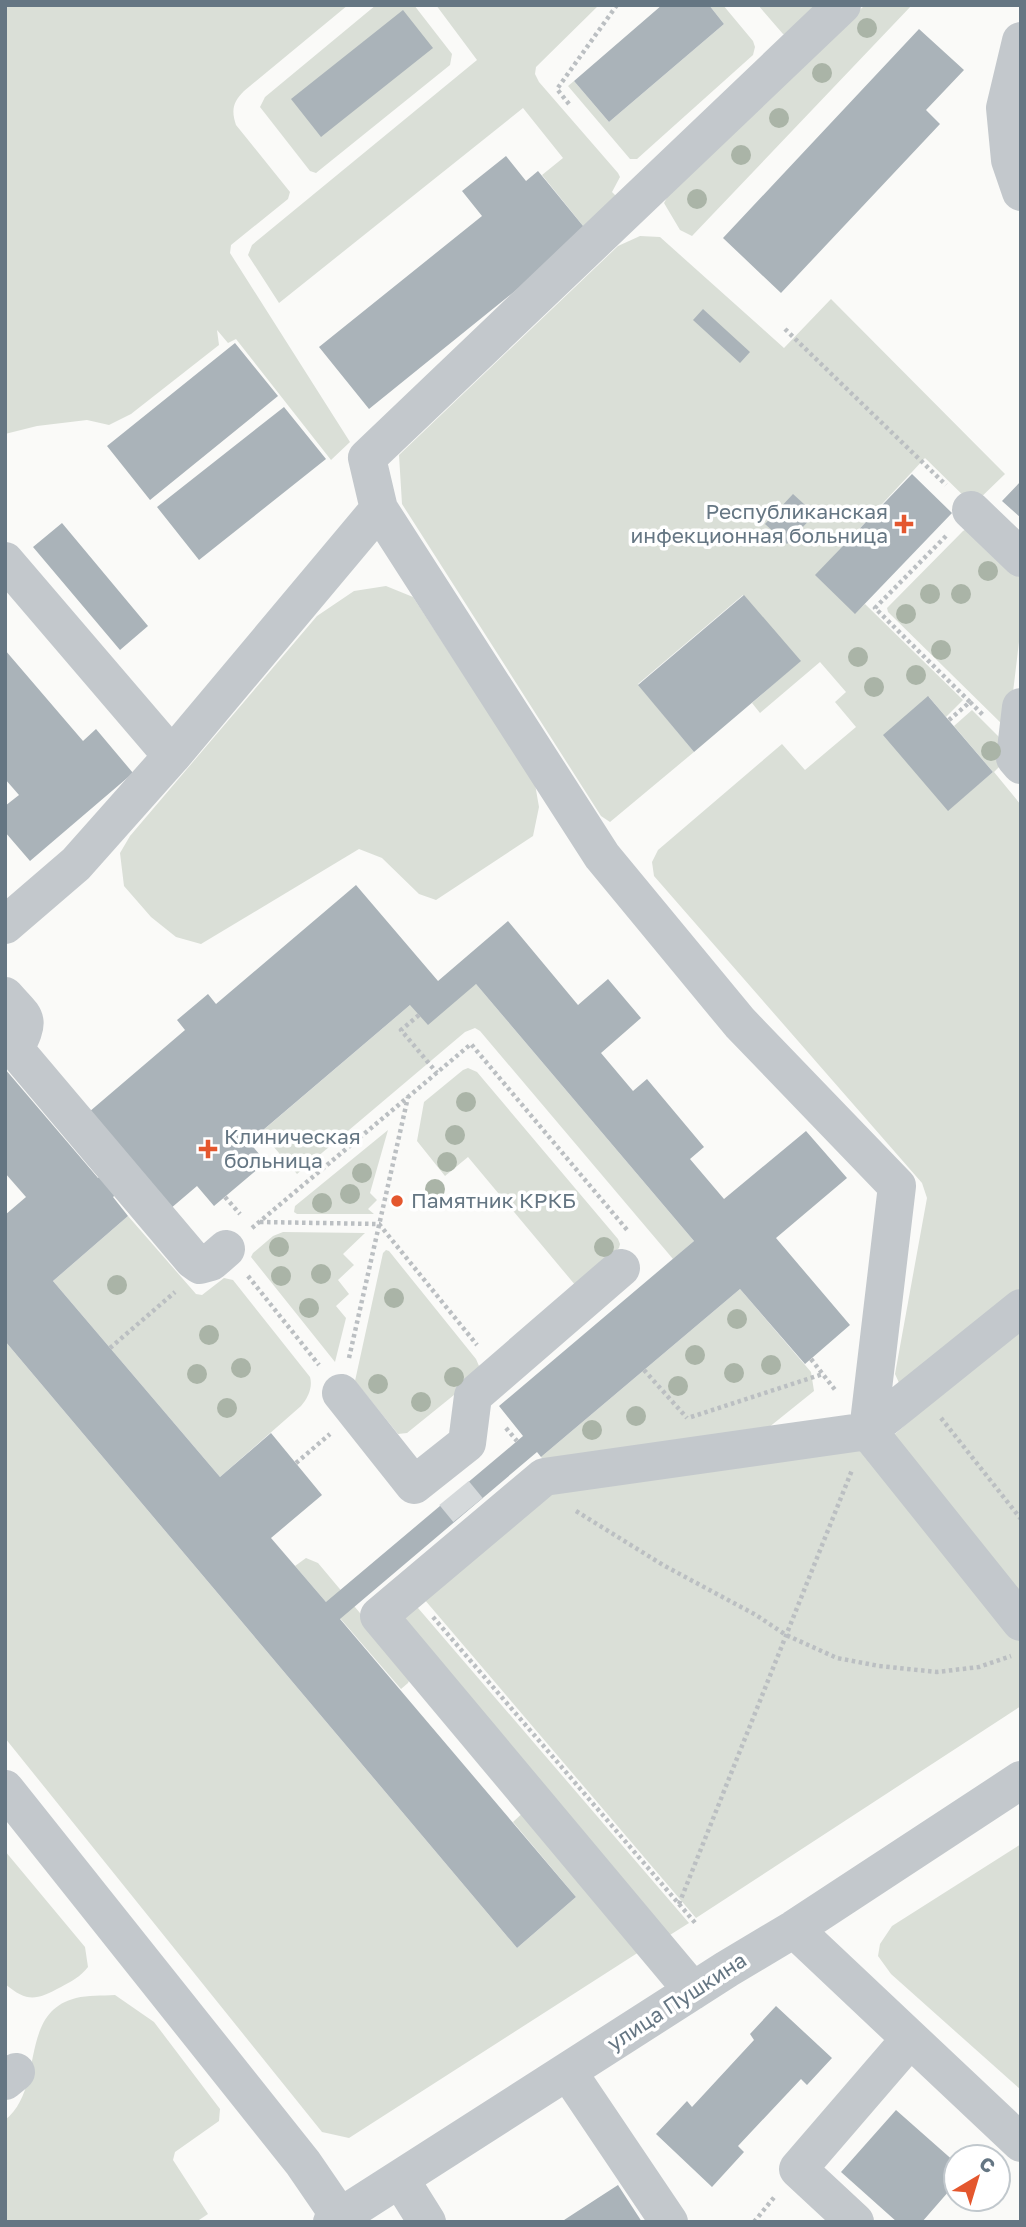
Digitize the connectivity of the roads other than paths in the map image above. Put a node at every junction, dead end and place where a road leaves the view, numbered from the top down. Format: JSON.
{"nodes":[{"id":1,"x":842,"y":5,"type":"edge"},
{"id":2,"x":1021,"y":41,"type":"edge"},
{"id":3,"x":1021,"y":192,"type":"edge"},
{"id":4,"x":379,"y":509,"type":"junction"},
{"id":5,"x":971,"y":510,"type":"road end"},
{"id":6,"x":1021,"y":558,"type":"edge"},
{"id":7,"x":5,"y":562,"type":"edge"},
{"id":8,"x":1021,"y":707,"type":"edge"},
{"id":9,"x":172,"y":755,"type":"junction"},
{"id":10,"x":1021,"y":765,"type":"edge"},
{"id":11,"x":5,"y":925,"type":"edge"},
{"id":12,"x":5,"y":996,"type":"edge"},
{"id":13,"x":219,"y":1256,"type":"road end"},
{"id":14,"x":621,"y":1268,"type":"road end"},
{"id":15,"x":1021,"y":1308,"type":"edge"},
{"id":16,"x":341,"y":1393,"type":"road end"},
{"id":17,"x":868,"y":1431,"type":"junction"},
{"id":18,"x":460,"y":1500,"type":"junction"},
{"id":19,"x":1021,"y":1622,"type":"edge"},
{"id":20,"x":1021,"y":1780,"type":"edge"},
{"id":21,"x":5,"y":1789,"type":"edge"},
{"id":22,"x":794,"y":1929,"type":"junction"},
{"id":23,"x":693,"y":1990,"type":"junction"},
{"id":24,"x":910,"y":2039,"type":"junction"},
{"id":25,"x":568,"y":2073,"type":"junction"},
{"id":26,"x":1021,"y":2143,"type":"edge"},
{"id":27,"x":400,"y":2179,"type":"junction"},
{"id":28,"x":336,"y":2219,"type":"edge"},
{"id":29,"x":427,"y":2222,"type":"edge"},
{"id":30,"x":669,"y":2222,"type":"edge"},
{"id":31,"x":855,"y":2222,"type":"edge"}],
"edges":[{"from":1,"to":4,"type":"street"},
{"from":2,"to":3,"type":"street"},
{"from":4,"to":9,"type":"street"},
{"from":4,"to":17,"type":"street"},
{"from":5,"to":6,"type":"street"},
{"from":7,"to":9,"type":"street"},
{"from":8,"to":10,"type":"street"},
{"from":9,"to":11,"type":"street"},
{"from":12,"to":13,"type":"street"},
{"from":14,"to":18,"type":"street"},
{"from":15,"to":17,"type":"street"},
{"from":16,"to":18,"type":"street"},
{"from":17,"to":18,"type":"street"},
{"from":17,"to":19,"type":"street"},
{"from":18,"to":23,"type":"street"},
{"from":20,"to":22,"type":"street","name":"улица Пушкина"},
{"from":21,"to":28,"type":"street"},
{"from":22,"to":23,"type":"street","name":"улица Пушкина"},
{"from":22,"to":24,"type":"street"},
{"from":23,"to":25,"type":"street","name":"улица Пушкина"},
{"from":24,"to":26,"type":"street"},
{"from":24,"to":31,"type":"street"},
{"from":25,"to":27,"type":"street","name":"улица Пушкина"},
{"from":25,"to":30,"type":"street"},
{"from":27,"to":28,"type":"street","name":"улица Пушкина"},
{"from":27,"to":29,"type":"street"}]}
